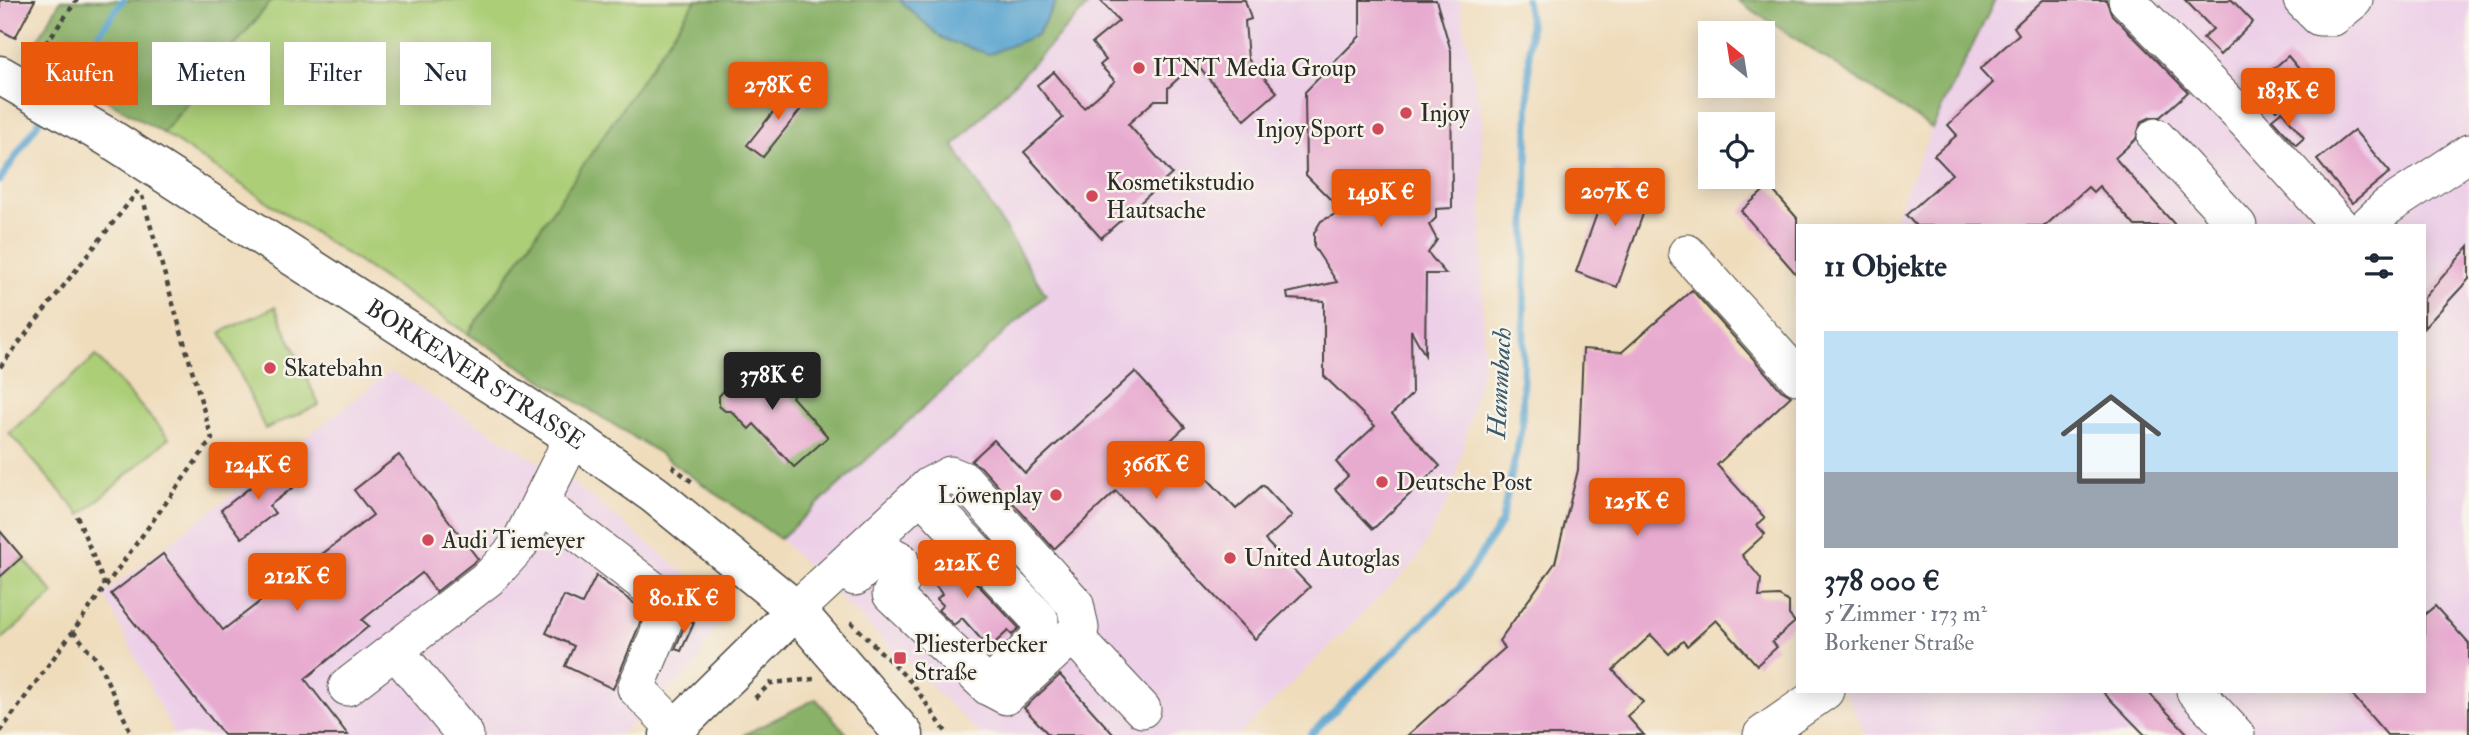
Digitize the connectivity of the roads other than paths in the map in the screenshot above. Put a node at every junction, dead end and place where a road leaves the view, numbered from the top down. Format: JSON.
{"nodes":[{"id":1,"x":2127,"y":0,"type":"edge"},
{"id":2,"x":2302,"y":0,"type":"edge"},
{"id":3,"x":2354,"y":0,"type":"edge"},
{"id":4,"x":14,"y":74,"type":"edge"},
{"id":5,"x":2155,"y":137,"type":"dead end"},
{"id":6,"x":2469,"y":153,"type":"edge"},
{"id":7,"x":2236,"y":224,"type":"edge"},
{"id":8,"x":2338,"y":224,"type":"edge"},
{"id":9,"x":2369,"y":224,"type":"edge"},
{"id":10,"x":1687,"y":253,"type":"dead end"},
{"id":11,"x":1796,"y":375,"type":"edge"},
{"id":12,"x":573,"y":437,"type":"junction"},
{"id":13,"x":921,"y":494,"type":"junction"},
{"id":14,"x":540,"y":503,"type":"junction"},
{"id":15,"x":813,"y":594,"type":"junction"},
{"id":16,"x":1073,"y":635,"type":"junction"},
{"id":17,"x":395,"y":650,"type":"junction"},
{"id":18,"x":347,"y":687,"type":"dead end"},
{"id":19,"x":989,"y":687,"type":"junction"},
{"id":20,"x":1822,"y":693,"type":"edge"},
{"id":21,"x":2197,"y":693,"type":"edge"},
{"id":22,"x":1142,"y":709,"type":"dead end"},
{"id":23,"x":672,"y":732,"type":"edge"},
{"id":24,"x":465,"y":735,"type":"edge"},
{"id":25,"x":904,"y":735,"type":"edge"},
{"id":26,"x":1762,"y":735,"type":"edge"},
{"id":27,"x":2236,"y":735,"type":"edge"}],
"edges":[{"from":1,"to":8,"type":"street"},
{"from":2,"to":3,"type":"street"},
{"from":4,"to":12,"type":"main road","name":"BORKENER STRASSE"},
{"from":5,"to":7,"type":"street"},
{"from":6,"to":9,"type":"street"},
{"from":10,"to":11,"type":"street"},
{"from":12,"to":14,"type":"street"},
{"from":12,"to":15,"type":"main road","name":"BORKENER STRASSE"},
{"from":13,"to":15,"type":"street"},
{"from":13,"to":16,"type":"street"},
{"from":13,"to":19,"type":"street"},
{"from":14,"to":17,"type":"street"},
{"from":14,"to":23,"type":"street"},
{"from":15,"to":19,"type":"street"},
{"from":15,"to":23,"type":"main road"},
{"from":15,"to":25,"type":"main road","name":"BORKENER STRASSE"},
{"from":16,"to":19,"type":"street"},
{"from":16,"to":22,"type":"street"},
{"from":17,"to":18,"type":"street"},
{"from":17,"to":24,"type":"street"},
{"from":20,"to":26,"type":"street"},
{"from":21,"to":27,"type":"street"}]}
